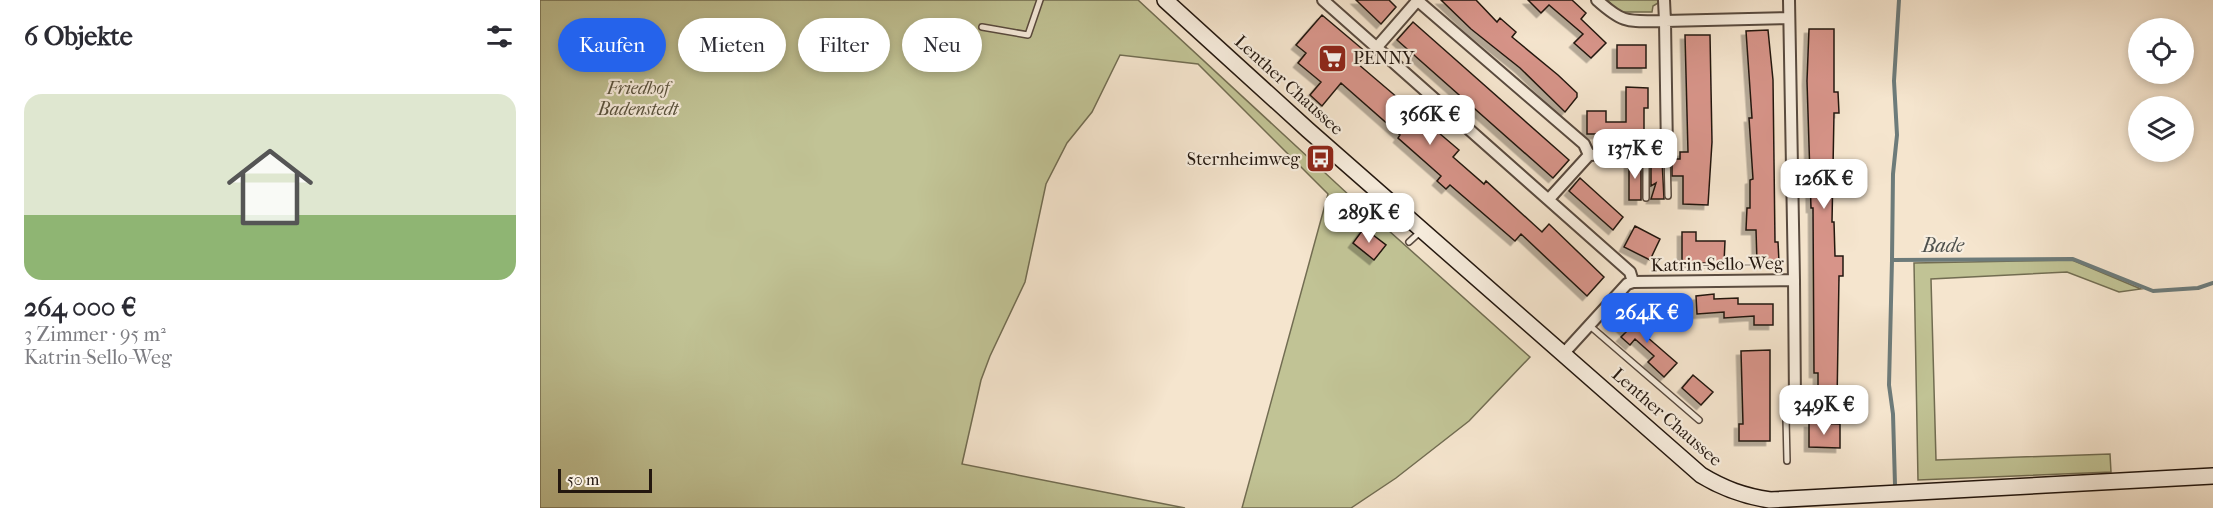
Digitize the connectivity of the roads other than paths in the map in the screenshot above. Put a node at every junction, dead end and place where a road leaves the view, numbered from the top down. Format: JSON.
{"nodes":[{"id":1,"x":1040,"y":0,"type":"edge"},
{"id":2,"x":1165,"y":0,"type":"edge"},
{"id":3,"x":1323,"y":0,"type":"edge"},
{"id":4,"x":1418,"y":0,"type":"edge"},
{"id":5,"x":1597,"y":0,"type":"edge"},
{"id":6,"x":1664,"y":0,"type":"edge"},
{"id":7,"x":1789,"y":0,"type":"edge"},
{"id":8,"x":1789,"y":18,"type":"junction"},
{"id":9,"x":1665,"y":21,"type":"junction"},
{"id":10,"x":982,"y":27,"type":"dead end"},
{"id":11,"x":1377,"y":47,"type":"junction"},
{"id":12,"x":1667,"y":152,"type":"junction"},
{"id":13,"x":1646,"y":153,"type":"junction"},
{"id":14,"x":1589,"y":155,"type":"junction"},
{"id":15,"x":1668,"y":196,"type":"dead end"},
{"id":16,"x":1646,"y":198,"type":"dead end"},
{"id":17,"x":1549,"y":199,"type":"junction"},
{"id":18,"x":1424,"y":229,"type":"junction"},
{"id":19,"x":1409,"y":242,"type":"dead end"},
{"id":20,"x":1794,"y":280,"type":"junction"},
{"id":21,"x":1633,"y":282,"type":"junction"},
{"id":22,"x":1590,"y":326,"type":"junction"},
{"id":23,"x":1564,"y":353,"type":"junction"},
{"id":24,"x":1795,"y":403,"type":"joint"},
{"id":25,"x":1699,"y":420,"type":"dead end"},
{"id":26,"x":1787,"y":461,"type":"dead end"},
{"id":27,"x":2213,"y":476,"type":"edge"}],
"edges":[{"from":1,"to":10,"type":"lane"},
{"from":2,"to":18,"type":"street","name":"Lenther Chaussee"},
{"from":3,"to":11,"type":"street"},
{"from":4,"to":11,"type":"street"},
{"from":4,"to":14,"type":"street"},
{"from":5,"to":9,"type":"street"},
{"from":6,"to":9,"type":"street"},
{"from":7,"to":8,"type":"street","name":"Katrin-Sello-Weg"},
{"from":8,"to":9,"type":"street"},
{"from":8,"to":20,"type":"street","name":"Katrin-Sello-Weg"},
{"from":9,"to":12,"type":"street"},
{"from":11,"to":17,"type":"street"},
{"from":12,"to":13,"type":"street"},
{"from":12,"to":15,"type":"lane"},
{"from":13,"to":14,"type":"street"},
{"from":13,"to":16,"type":"lane"},
{"from":14,"to":17,"type":"street"},
{"from":17,"to":21,"type":"street"},
{"from":18,"to":19,"type":"lane"},
{"from":18,"to":23,"type":"street","name":"Lenther Chaussee"},
{"from":20,"to":21,"type":"street","name":"Katrin-Sello-Weg"},
{"from":20,"to":24,"type":"street","name":"Katrin-Sello-Weg"},
{"from":21,"to":22,"type":"street","name":"Katrin-Sello-Weg"},
{"from":22,"to":23,"type":"street","name":"Katrin-Sello-Weg"},
{"from":22,"to":25,"type":"lane"},
{"from":23,"to":27,"type":"street","name":"Lenther Chaussee"},
{"from":24,"to":26,"type":"lane"}]}
